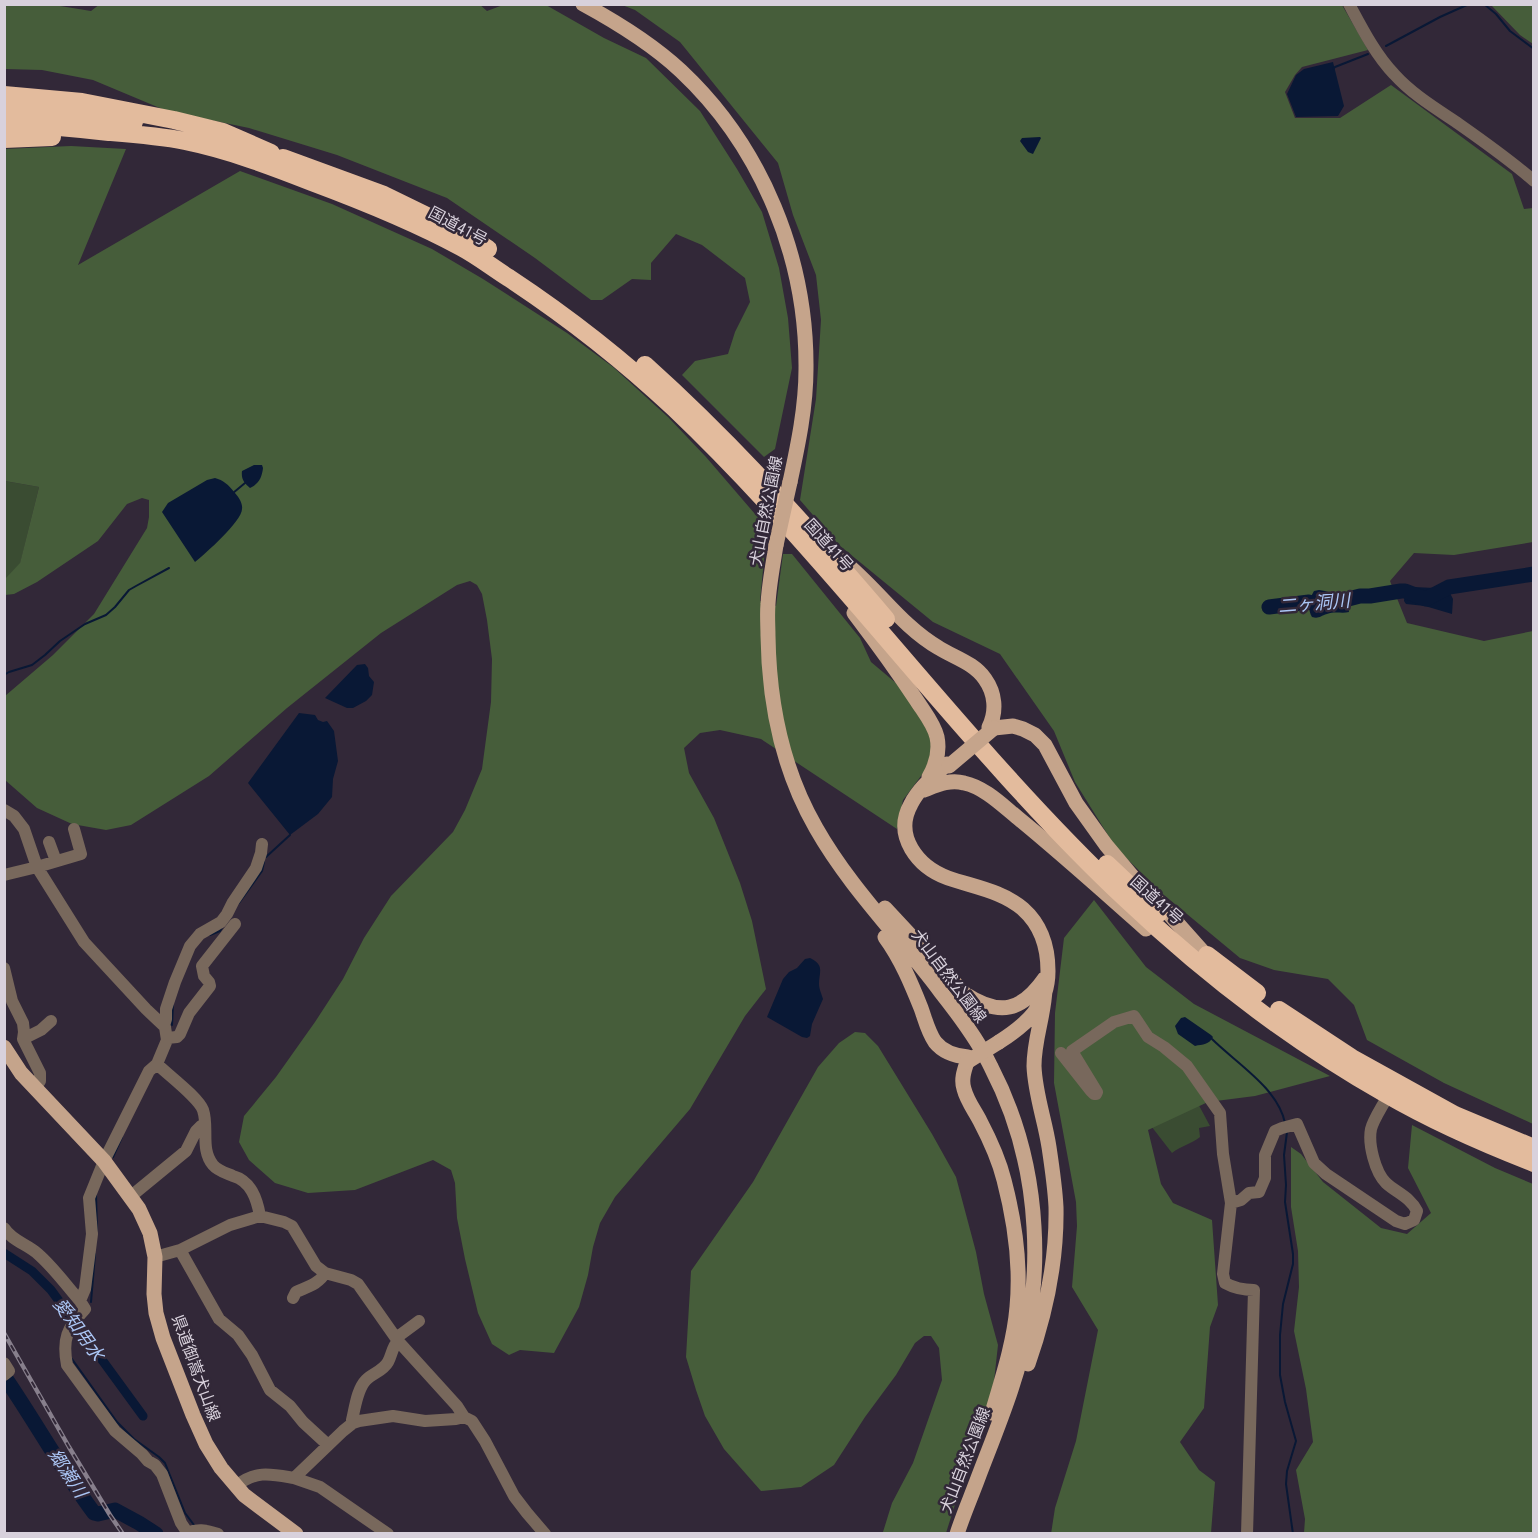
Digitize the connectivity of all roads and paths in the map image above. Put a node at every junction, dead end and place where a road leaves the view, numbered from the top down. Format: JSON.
{"nodes":[{"id":1,"x":583,"y":4,"type":"edge"},
{"id":2,"x":1349,"y":4,"type":"edge"},
{"id":3,"x":4,"y":95,"type":"edge"},
{"id":4,"x":4,"y":111,"type":"edge"},
{"id":5,"x":4,"y":124,"type":"edge"},
{"id":6,"x":135,"y":134,"type":"junction"},
{"id":7,"x":4,"y":139,"type":"edge"},
{"id":8,"x":271,"y":153,"type":"junction"},
{"id":9,"x":1533,"y":181,"type":"edge"},
{"id":10,"x":822,"y":545,"type":"junction"},
{"id":11,"x":822,"y":564,"type":"junction"},
{"id":12,"x":992,"y":727,"type":"junction"},
{"id":13,"x":919,"y":792,"type":"junction"},
{"id":14,"x":4,"y":810,"type":"edge"},
{"id":15,"x":74,"y":829,"type":"dead end"},
{"id":16,"x":816,"y":829,"type":"junction"},
{"id":17,"x":49,"y":842,"type":"dead end"},
{"id":18,"x":262,"y":844,"type":"dead end"},
{"id":19,"x":56,"y":861,"type":"junction"},
{"id":20,"x":37,"y":867,"type":"junction"},
{"id":21,"x":4,"y":874,"type":"edge"},
{"id":22,"x":235,"y":924,"type":"dead end"},
{"id":23,"x":1199,"y":957,"type":"junction"},
{"id":24,"x":4,"y":968,"type":"edge"},
{"id":25,"x":1048,"y":973,"type":"junction"},
{"id":26,"x":1045,"y":989,"type":"junction"},
{"id":27,"x":51,"y":1021,"type":"dead end"},
{"id":28,"x":164,"y":1024,"type":"junction"},
{"id":29,"x":167,"y":1038,"type":"junction"},
{"id":30,"x":23,"y":1039,"type":"junction"},
{"id":31,"x":4,"y":1047,"type":"edge"},
{"id":32,"x":1060,"y":1053,"type":"dead end"},
{"id":33,"x":967,"y":1060,"type":"junction"},
{"id":34,"x":157,"y":1064,"type":"junction"},
{"id":35,"x":35,"y":1088,"type":"junction"},
{"id":36,"x":1388,"y":1095,"type":"junction"},
{"id":37,"x":205,"y":1125,"type":"junction"},
{"id":38,"x":1533,"y":1148,"type":"edge"},
{"id":39,"x":104,"y":1161,"type":"junction"},
{"id":40,"x":1533,"y":1163,"type":"edge"},
{"id":41,"x":130,"y":1197,"type":"junction"},
{"id":42,"x":1231,"y":1203,"type":"junction"},
{"id":43,"x":260,"y":1216,"type":"junction"},
{"id":44,"x":4,"y":1228,"type":"edge"},
{"id":45,"x":180,"y":1250,"type":"junction"},
{"id":46,"x":155,"y":1257,"type":"junction"},
{"id":47,"x":325,"y":1273,"type":"junction"},
{"id":48,"x":294,"y":1298,"type":"dead end"},
{"id":49,"x":81,"y":1306,"type":"junction"},
{"id":50,"x":419,"y":1321,"type":"dead end"},
{"id":51,"x":397,"y":1340,"type":"junction"},
{"id":52,"x":464,"y":1417,"type":"junction"},
{"id":53,"x":353,"y":1423,"type":"junction"},
{"id":54,"x":328,"y":1445,"type":"junction"},
{"id":55,"x":982,"y":1466,"type":"junction"},
{"id":56,"x":294,"y":1478,"type":"junction"},
{"id":57,"x":236,"y":1486,"type":"junction"},
{"id":58,"x":974,"y":1488,"type":"junction"},
{"id":59,"x":192,"y":1532,"type":"edge"},
{"id":60,"x":290,"y":1532,"type":"edge"},
{"id":61,"x":218,"y":1533,"type":"edge"},
{"id":62,"x":388,"y":1533,"type":"edge"},
{"id":63,"x":545,"y":1533,"type":"edge"},
{"id":64,"x":957,"y":1533,"type":"edge"},
{"id":65,"x":1247,"y":1533,"type":"edge"}],
"edges":[{"from":1,"to":16,"type":"main road","name":"犬山自然公園線","bridge":true},
{"from":2,"to":9,"type":"street"},
{"from":3,"to":8,"type":"highway"},
{"from":4,"to":8,"type":"highway","name":"国道41号"},
{"from":5,"to":6,"type":"highway","name":"国道41号"},
{"from":6,"to":7,"type":"highway"},
{"from":6,"to":11,"type":"highway","name":"国道41号"},
{"from":8,"to":10,"type":"highway","name":"国道41号"},
{"from":10,"to":12,"type":"main road"},
{"from":10,"to":23,"type":"highway","name":"国道41号"},
{"from":11,"to":13,"type":"main road"},
{"from":11,"to":23,"type":"highway","name":"国道41号"},
{"from":12,"to":13,"type":"main road","bridge":true},
{"from":12,"to":23,"type":"main road"},
{"from":13,"to":23,"type":"main road"},
{"from":13,"to":25,"type":"main road"},
{"from":14,"to":20,"type":"street"},
{"from":15,"to":19,"type":"street"},
{"from":16,"to":25,"type":"main road"},
{"from":16,"to":33,"type":"main road"},
{"from":16,"to":55,"type":"main road","name":"犬山自然公園線"},
{"from":17,"to":19,"type":"street"},
{"from":18,"to":28,"type":"street"},
{"from":19,"to":20,"type":"street"},
{"from":20,"to":21,"type":"street"},
{"from":20,"to":28,"type":"street"},
{"from":22,"to":29,"type":"street"},
{"from":23,"to":36,"type":"highway","name":"国道41号"},
{"from":23,"to":38,"type":"highway","name":"国道41号"},
{"from":24,"to":30,"type":"street"},
{"from":25,"to":26,"type":"main road"},
{"from":26,"to":33,"type":"main road","bridge":true},
{"from":26,"to":58,"type":"main road"},
{"from":27,"to":30,"type":"street"},
{"from":28,"to":29,"type":"street"},
{"from":29,"to":34,"type":"street"},
{"from":30,"to":35,"type":"street"},
{"from":31,"to":35,"type":"main road","name":"県道御嵩犬山線"},
{"from":32,"to":42,"type":"street"},
{"from":33,"to":55,"type":"main road"},
{"from":34,"to":37,"type":"street"},
{"from":34,"to":39,"type":"street"},
{"from":35,"to":39,"type":"main road","name":"県道御嵩犬山線"},
{"from":36,"to":40,"type":"highway","name":"国道41号"},
{"from":36,"to":42,"type":"street"},
{"from":37,"to":41,"type":"street"},
{"from":37,"to":43,"type":"street"},
{"from":39,"to":41,"type":"main road","name":"県道御嵩犬山線"},
{"from":39,"to":49,"type":"street"},
{"from":41,"to":46,"type":"main road","name":"県道御嵩犬山線"},
{"from":42,"to":65,"type":"street"},
{"from":43,"to":45,"type":"street"},
{"from":43,"to":47,"type":"street"},
{"from":44,"to":49,"type":"street"},
{"from":45,"to":46,"type":"street"},
{"from":45,"to":54,"type":"street"},
{"from":46,"to":57,"type":"main road","name":"県道御嵩犬山線"},
{"from":47,"to":48,"type":"street"},
{"from":47,"to":51,"type":"street"},
{"from":49,"to":59,"type":"street"},
{"from":50,"to":51,"type":"street"},
{"from":51,"to":52,"type":"street"},
{"from":51,"to":53,"type":"street"},
{"from":52,"to":53,"type":"street"},
{"from":52,"to":63,"type":"street"},
{"from":53,"to":54,"type":"street"},
{"from":54,"to":56,"type":"street"},
{"from":55,"to":58,"type":"main road","name":"犬山自然公園線"},
{"from":56,"to":57,"type":"street"},
{"from":56,"to":62,"type":"street"},
{"from":57,"to":60,"type":"main road","name":"県道御嵩犬山線"},
{"from":58,"to":64,"type":"main road","name":"犬山自然公園線"},
{"from":59,"to":61,"type":"street"}]}
